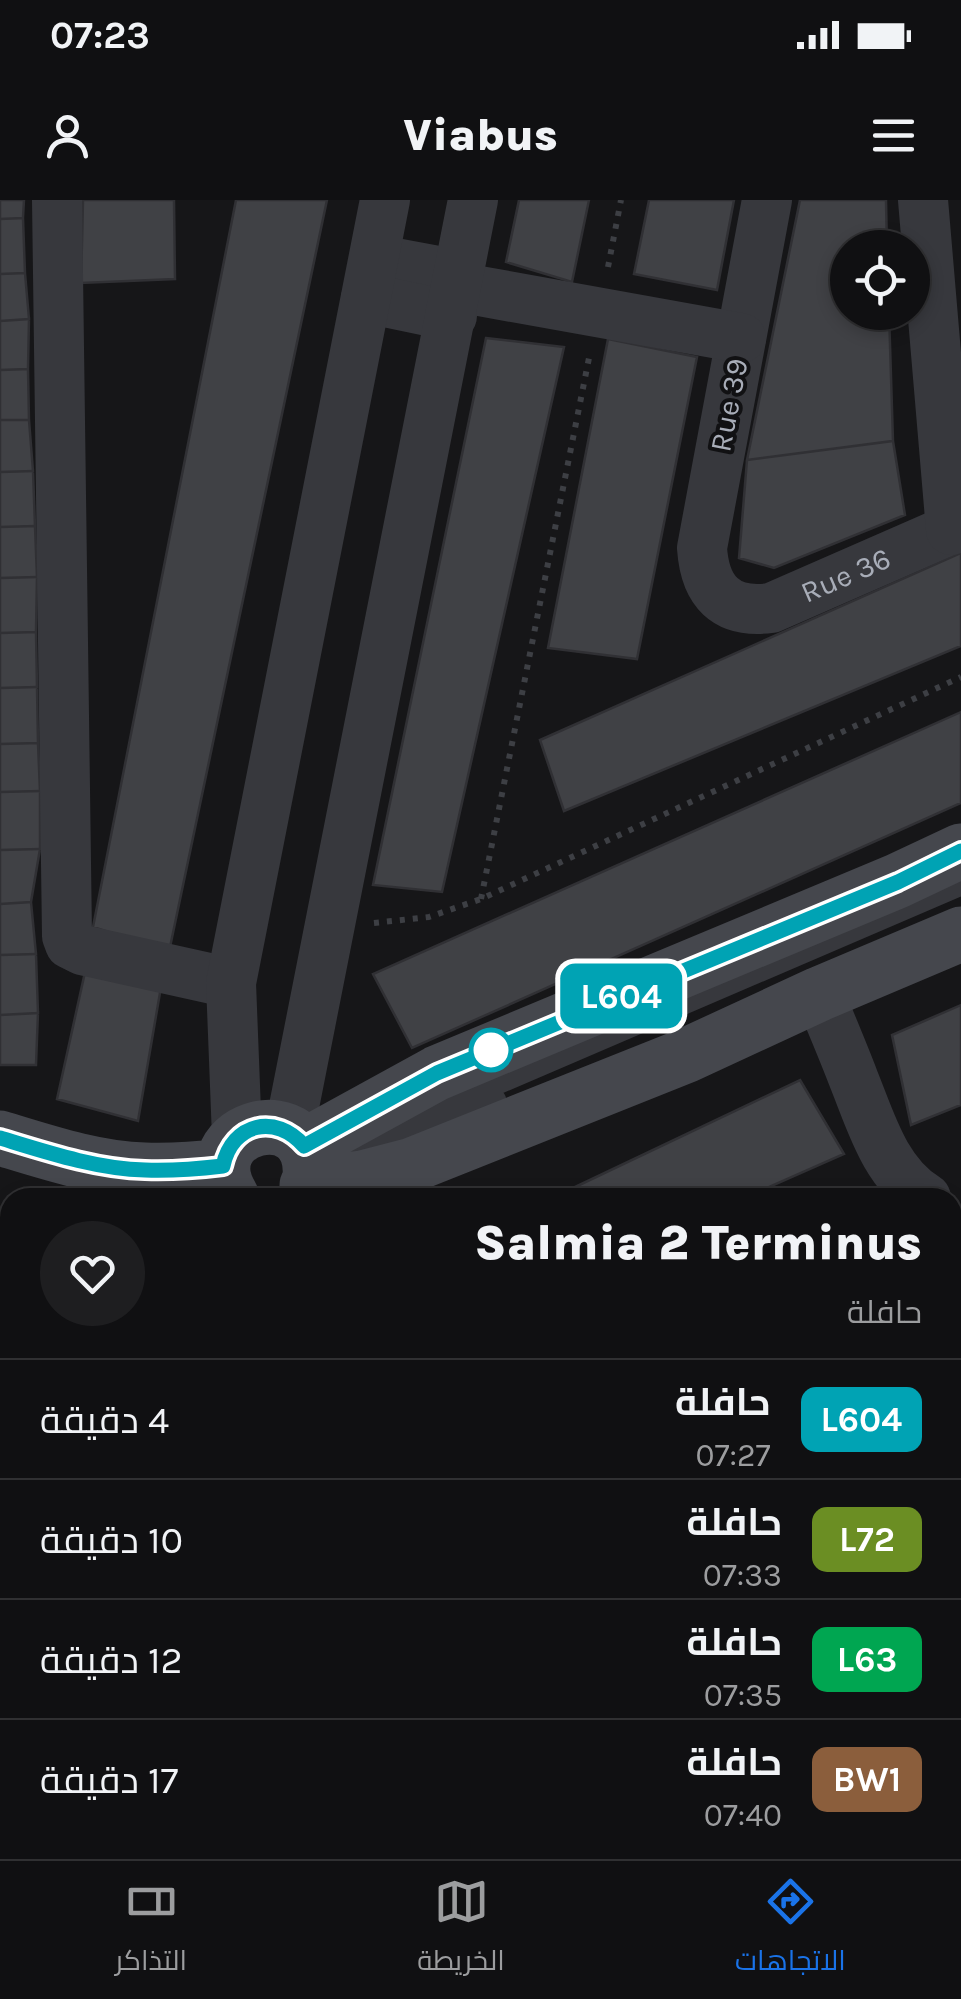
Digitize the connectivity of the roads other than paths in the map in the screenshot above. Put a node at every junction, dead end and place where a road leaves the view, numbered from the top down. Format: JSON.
{"nodes":[{"id":1,"x":57,"y":200,"type":"edge"},
{"id":2,"x":385,"y":200,"type":"edge"},
{"id":3,"x":473,"y":200,"type":"edge"},
{"id":4,"x":767,"y":200,"type":"edge"},
{"id":5,"x":923,"y":200,"type":"edge"},
{"id":6,"x":370,"y":279,"type":"junction"},
{"id":7,"x":456,"y":293,"type":"junction"},
{"id":8,"x":741,"y":338,"type":"junction"},
{"id":9,"x":956,"y":528,"type":"edge"},
{"id":10,"x":727,"y":602,"type":"joint"},
{"id":11,"x":961,"y":851,"type":"edge"},
{"id":12,"x":961,"y":883,"type":"edge"},
{"id":13,"x":961,"y":900,"type":"edge"},
{"id":14,"x":961,"y":934,"type":"edge"},
{"id":15,"x":231,"y":983,"type":"junction"},
{"id":16,"x":820,"y":994,"type":"junction"},
{"id":17,"x":0,"y":1138,"type":"edge"},
{"id":18,"x":279,"y":1165,"type":"edge"},
{"id":19,"x":0,"y":1177,"type":"edge"},
{"id":20,"x":69,"y":1188,"type":"edge"},
{"id":21,"x":917,"y":1188,"type":"edge"}],
"edges":[{"from":1,"to":15,"type":"street"},
{"from":2,"to":6,"type":"street"},
{"from":3,"to":7,"type":"street"},
{"from":4,"to":8,"type":"street","name":"Rue 39"},
{"from":5,"to":9,"type":"street"},
{"from":6,"to":7,"type":"street"},
{"from":6,"to":15,"type":"street"},
{"from":7,"to":8,"type":"street"},
{"from":7,"to":18,"type":"street"},
{"from":8,"to":10,"type":"street","name":"Rue 39"},
{"from":9,"to":10,"type":"street","name":"Rue 36"},
{"from":11,"to":18,"type":"main road"},
{"from":12,"to":18,"type":"lane"},
{"from":13,"to":18,"type":"lane"},
{"from":14,"to":16,"type":"main road"},
{"from":15,"to":18,"type":"street"},
{"from":16,"to":18,"type":"main road"},
{"from":16,"to":21,"type":"street"},
{"from":17,"to":18,"type":"main road"},
{"from":19,"to":20,"type":"main road"}]}
